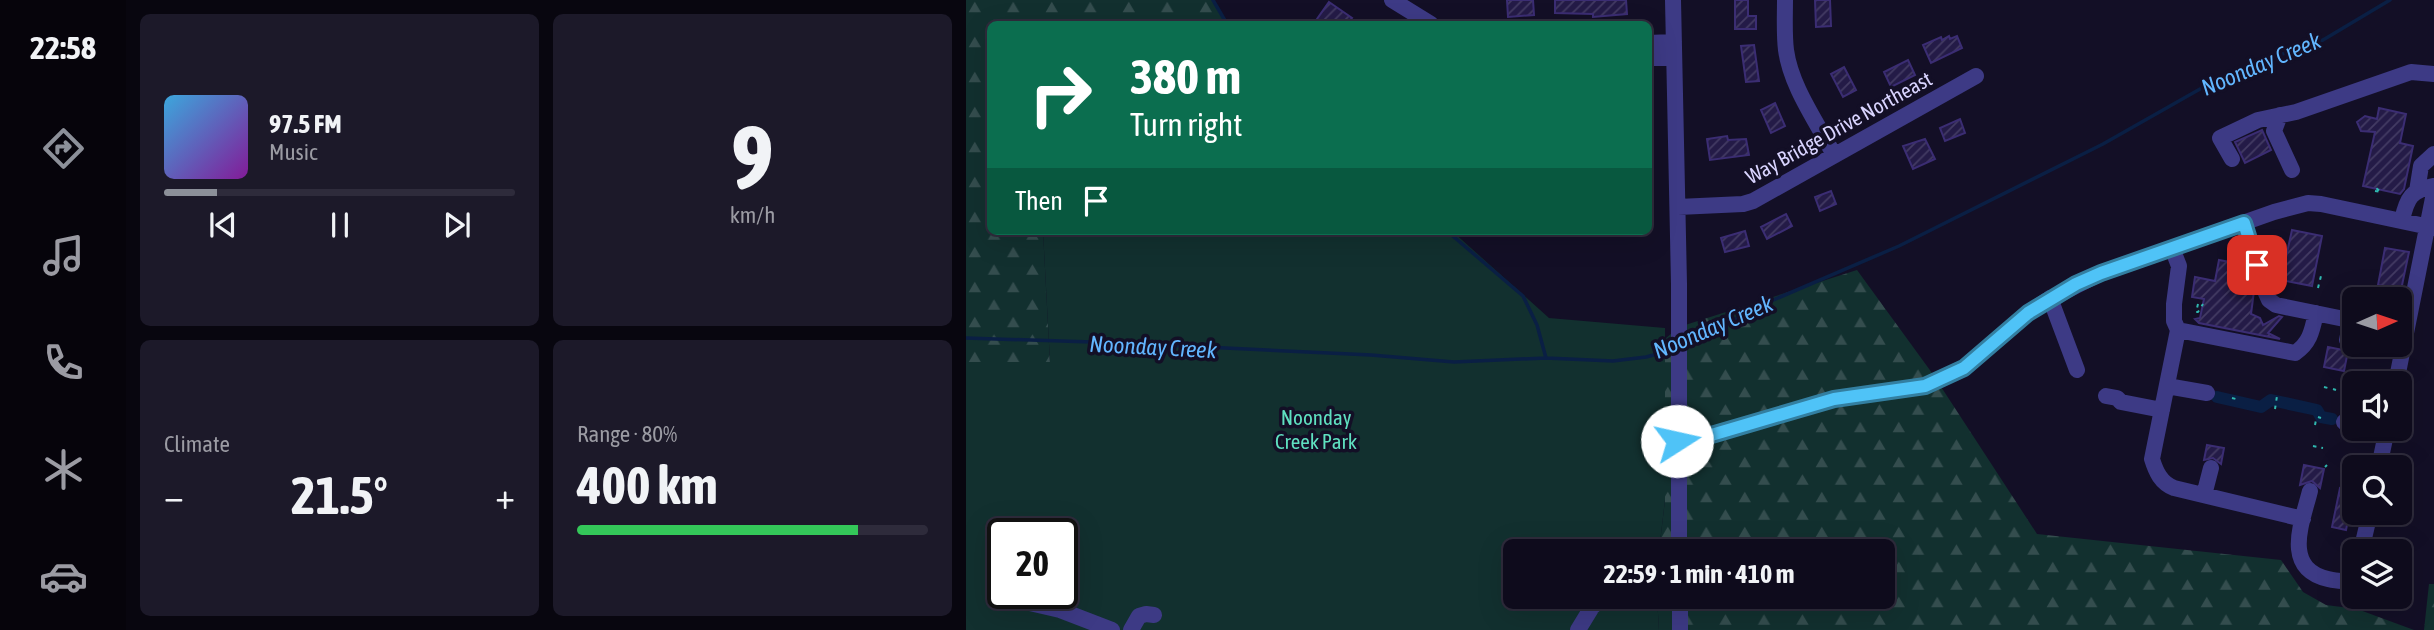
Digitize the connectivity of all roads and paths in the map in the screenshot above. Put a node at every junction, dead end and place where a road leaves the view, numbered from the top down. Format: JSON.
{"nodes":[{"id":1,"x":1392,"y":0,"type":"edge"},
{"id":2,"x":1673,"y":0,"type":"edge"},
{"id":3,"x":1785,"y":0,"type":"edge"},
{"id":4,"x":1427,"y":21,"type":"edge"},
{"id":5,"x":1652,"y":44,"type":"edge"},
{"id":6,"x":1674,"y":50,"type":"junction"},
{"id":7,"x":1652,"y":57,"type":"edge"},
{"id":8,"x":2434,"y":74,"type":"edge"},
{"id":9,"x":1976,"y":76,"type":"dead end"},
{"id":10,"x":2280,"y":115,"type":"junction"},
{"id":11,"x":2434,"y":154,"type":"edge"},
{"id":12,"x":1834,"y":155,"type":"junction"},
{"id":13,"x":2232,"y":159,"type":"dead end"},
{"id":14,"x":2292,"y":170,"type":"dead end"},
{"id":15,"x":2434,"y":186,"type":"edge"},
{"id":16,"x":2417,"y":191,"type":"junction"},
{"id":17,"x":2434,"y":193,"type":"edge"},
{"id":18,"x":1678,"y":207,"type":"junction"},
{"id":19,"x":2402,"y":220,"type":"junction"},
{"id":20,"x":2244,"y":223,"type":"junction"},
{"id":21,"x":2431,"y":227,"type":"edge"},
{"id":22,"x":2172,"y":248,"type":"junction"},
{"id":23,"x":2321,"y":276,"type":"dead end"},
{"id":24,"x":2228,"y":285,"type":"dead end"},
{"id":25,"x":2237,"y":286,"type":"dead end"},
{"id":26,"x":2318,"y":288,"type":"dead end"},
{"id":27,"x":2050,"y":298,"type":"junction"},
{"id":28,"x":2412,"y":298,"type":"edge"},
{"id":29,"x":2198,"y":304,"type":"dead end"},
{"id":30,"x":2203,"y":304,"type":"dead end"},
{"id":31,"x":2316,"y":313,"type":"junction"},
{"id":32,"x":2342,"y":319,"type":"edge"},
{"id":33,"x":2178,"y":330,"type":"junction"},
{"id":34,"x":2077,"y":370,"type":"dead end"},
{"id":35,"x":2167,"y":386,"type":"junction"},
{"id":36,"x":2207,"y":393,"type":"dead end"},
{"id":37,"x":2106,"y":396,"type":"dead end"},
{"id":38,"x":2232,"y":398,"type":"dead end"},
{"id":39,"x":2236,"y":399,"type":"dead end"},
{"id":40,"x":2277,"y":399,"type":"dead end"},
{"id":41,"x":2275,"y":409,"type":"dead end"},
{"id":42,"x":2162,"y":410,"type":"junction"},
{"id":43,"x":2319,"y":419,"type":"dead end"},
{"id":44,"x":2315,"y":425,"type":"dead end"},
{"id":45,"x":1677,"y":441,"type":"junction"},
{"id":46,"x":2313,"y":446,"type":"dead end"},
{"id":47,"x":2323,"y":448,"type":"dead end"},
{"id":48,"x":2211,"y":468,"type":"dead end"},
{"id":49,"x":2310,"y":491,"type":"dead end"},
{"id":50,"x":2204,"y":495,"type":"junction"},
{"id":51,"x":2309,"y":513,"type":"junction"},
{"id":52,"x":1679,"y":539,"type":"edge"},
{"id":53,"x":2342,"y":581,"type":"edge"},
{"id":54,"x":1056,"y":609,"type":"edge"},
{"id":55,"x":1591,"y":609,"type":"edge"},
{"id":56,"x":1680,"y":609,"type":"edge"},
{"id":57,"x":1154,"y":615,"type":"dead end"},
{"id":58,"x":1112,"y":630,"type":"edge"},
{"id":59,"x":1131,"y":630,"type":"edge"},
{"id":60,"x":1578,"y":630,"type":"edge"},
{"id":61,"x":1680,"y":630,"type":"edge"}],
"edges":[{"from":1,"to":4,"type":"street"},
{"from":2,"to":6,"type":"street"},
{"from":3,"to":12,"type":"street"},
{"from":5,"to":6,"type":"street"},
{"from":6,"to":7,"type":"street"},
{"from":6,"to":18,"type":"street"},
{"from":8,"to":10,"type":"street"},
{"from":9,"to":12,"type":"street","name":"Way Bridge Drive Northeast"},
{"from":10,"to":13,"type":"street"},
{"from":10,"to":14,"type":"street"},
{"from":11,"to":16,"type":"street"},
{"from":12,"to":18,"type":"street","name":"Way Bridge Drive Northeast"},
{"from":15,"to":16,"type":"street"},
{"from":16,"to":19,"type":"street"},
{"from":17,"to":21,"type":"street"},
{"from":18,"to":45,"type":"street"},
{"from":19,"to":20,"type":"street"},
{"from":19,"to":21,"type":"street"},
{"from":20,"to":22,"type":"street"},
{"from":20,"to":31,"type":"street"},
{"from":21,"to":28,"type":"street"},
{"from":22,"to":27,"type":"street"},
{"from":22,"to":33,"type":"street"},
{"from":23,"to":26,"type":"path"},
{"from":24,"to":25,"type":"path"},
{"from":27,"to":34,"type":"street"},
{"from":27,"to":45,"type":"street"},
{"from":29,"to":30,"type":"path"},
{"from":31,"to":32,"type":"street"},
{"from":31,"to":33,"type":"street"},
{"from":33,"to":35,"type":"street"},
{"from":35,"to":36,"type":"street"},
{"from":35,"to":42,"type":"street"},
{"from":37,"to":42,"type":"street"},
{"from":38,"to":39,"type":"path"},
{"from":40,"to":41,"type":"path"},
{"from":42,"to":50,"type":"street"},
{"from":43,"to":44,"type":"path"},
{"from":45,"to":52,"type":"street"},
{"from":46,"to":47,"type":"path"},
{"from":48,"to":50,"type":"street"},
{"from":49,"to":51,"type":"street"},
{"from":50,"to":51,"type":"street"},
{"from":51,"to":53,"type":"street"},
{"from":54,"to":58,"type":"street"},
{"from":55,"to":60,"type":"street"},
{"from":56,"to":61,"type":"street"},
{"from":57,"to":59,"type":"street"}]}
